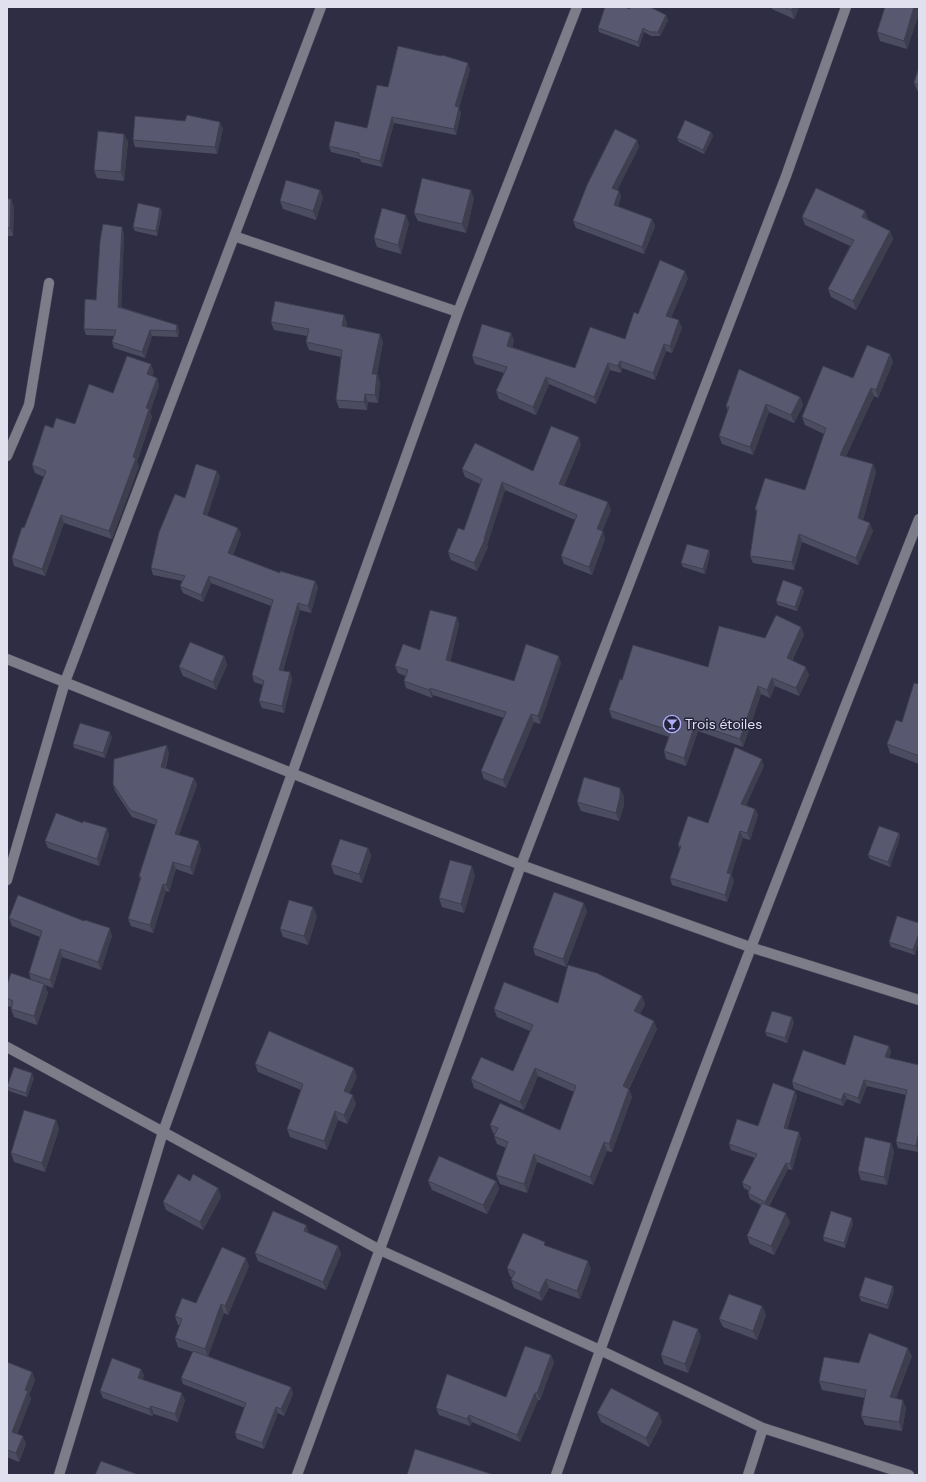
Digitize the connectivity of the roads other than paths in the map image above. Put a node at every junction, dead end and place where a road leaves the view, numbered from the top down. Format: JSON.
{"nodes":[{"id":1,"x":321,"y":7,"type":"edge"},
{"id":2,"x":577,"y":7,"type":"edge"},
{"id":3,"x":846,"y":7,"type":"edge"},
{"id":4,"x":234,"y":236,"type":"junction"},
{"id":5,"x":49,"y":283,"type":"dead end"},
{"id":6,"x":458,"y":312,"type":"junction"},
{"id":7,"x":7,"y":456,"type":"edge"},
{"id":8,"x":919,"y":519,"type":"edge"},
{"id":9,"x":7,"y":659,"type":"edge"},
{"id":10,"x":65,"y":682,"type":"junction"},
{"id":11,"x":292,"y":773,"type":"junction"},
{"id":12,"x":521,"y":865,"type":"junction"},
{"id":13,"x":7,"y":880,"type":"edge"},
{"id":14,"x":750,"y":947,"type":"junction"},
{"id":15,"x":919,"y":1000,"type":"edge"},
{"id":16,"x":7,"y":1047,"type":"edge"},
{"id":17,"x":163,"y":1132,"type":"junction"},
{"id":18,"x":380,"y":1250,"type":"junction"},
{"id":19,"x":600,"y":1350,"type":"junction"},
{"id":20,"x":763,"y":1428,"type":"junction"},
{"id":21,"x":59,"y":1475,"type":"edge"},
{"id":22,"x":297,"y":1475,"type":"edge"},
{"id":23,"x":556,"y":1475,"type":"edge"},
{"id":24,"x":748,"y":1475,"type":"edge"},
{"id":25,"x":909,"y":1475,"type":"edge"}],
"edges":[{"from":1,"to":4,"type":"street"},
{"from":2,"to":6,"type":"street"},
{"from":3,"to":12,"type":"street"},
{"from":4,"to":6,"type":"street"},
{"from":4,"to":10,"type":"street"},
{"from":5,"to":7,"type":"street"},
{"from":6,"to":11,"type":"street"},
{"from":8,"to":14,"type":"street"},
{"from":9,"to":10,"type":"street"},
{"from":10,"to":11,"type":"street"},
{"from":10,"to":13,"type":"street"},
{"from":11,"to":12,"type":"street"},
{"from":11,"to":17,"type":"street"},
{"from":12,"to":14,"type":"street"},
{"from":12,"to":18,"type":"street"},
{"from":14,"to":15,"type":"street"},
{"from":14,"to":19,"type":"street"},
{"from":16,"to":17,"type":"street"},
{"from":17,"to":18,"type":"street"},
{"from":17,"to":21,"type":"street"},
{"from":18,"to":19,"type":"street"},
{"from":18,"to":22,"type":"street"},
{"from":19,"to":20,"type":"street"},
{"from":19,"to":23,"type":"street"},
{"from":20,"to":24,"type":"street"},
{"from":20,"to":25,"type":"street"}]}
